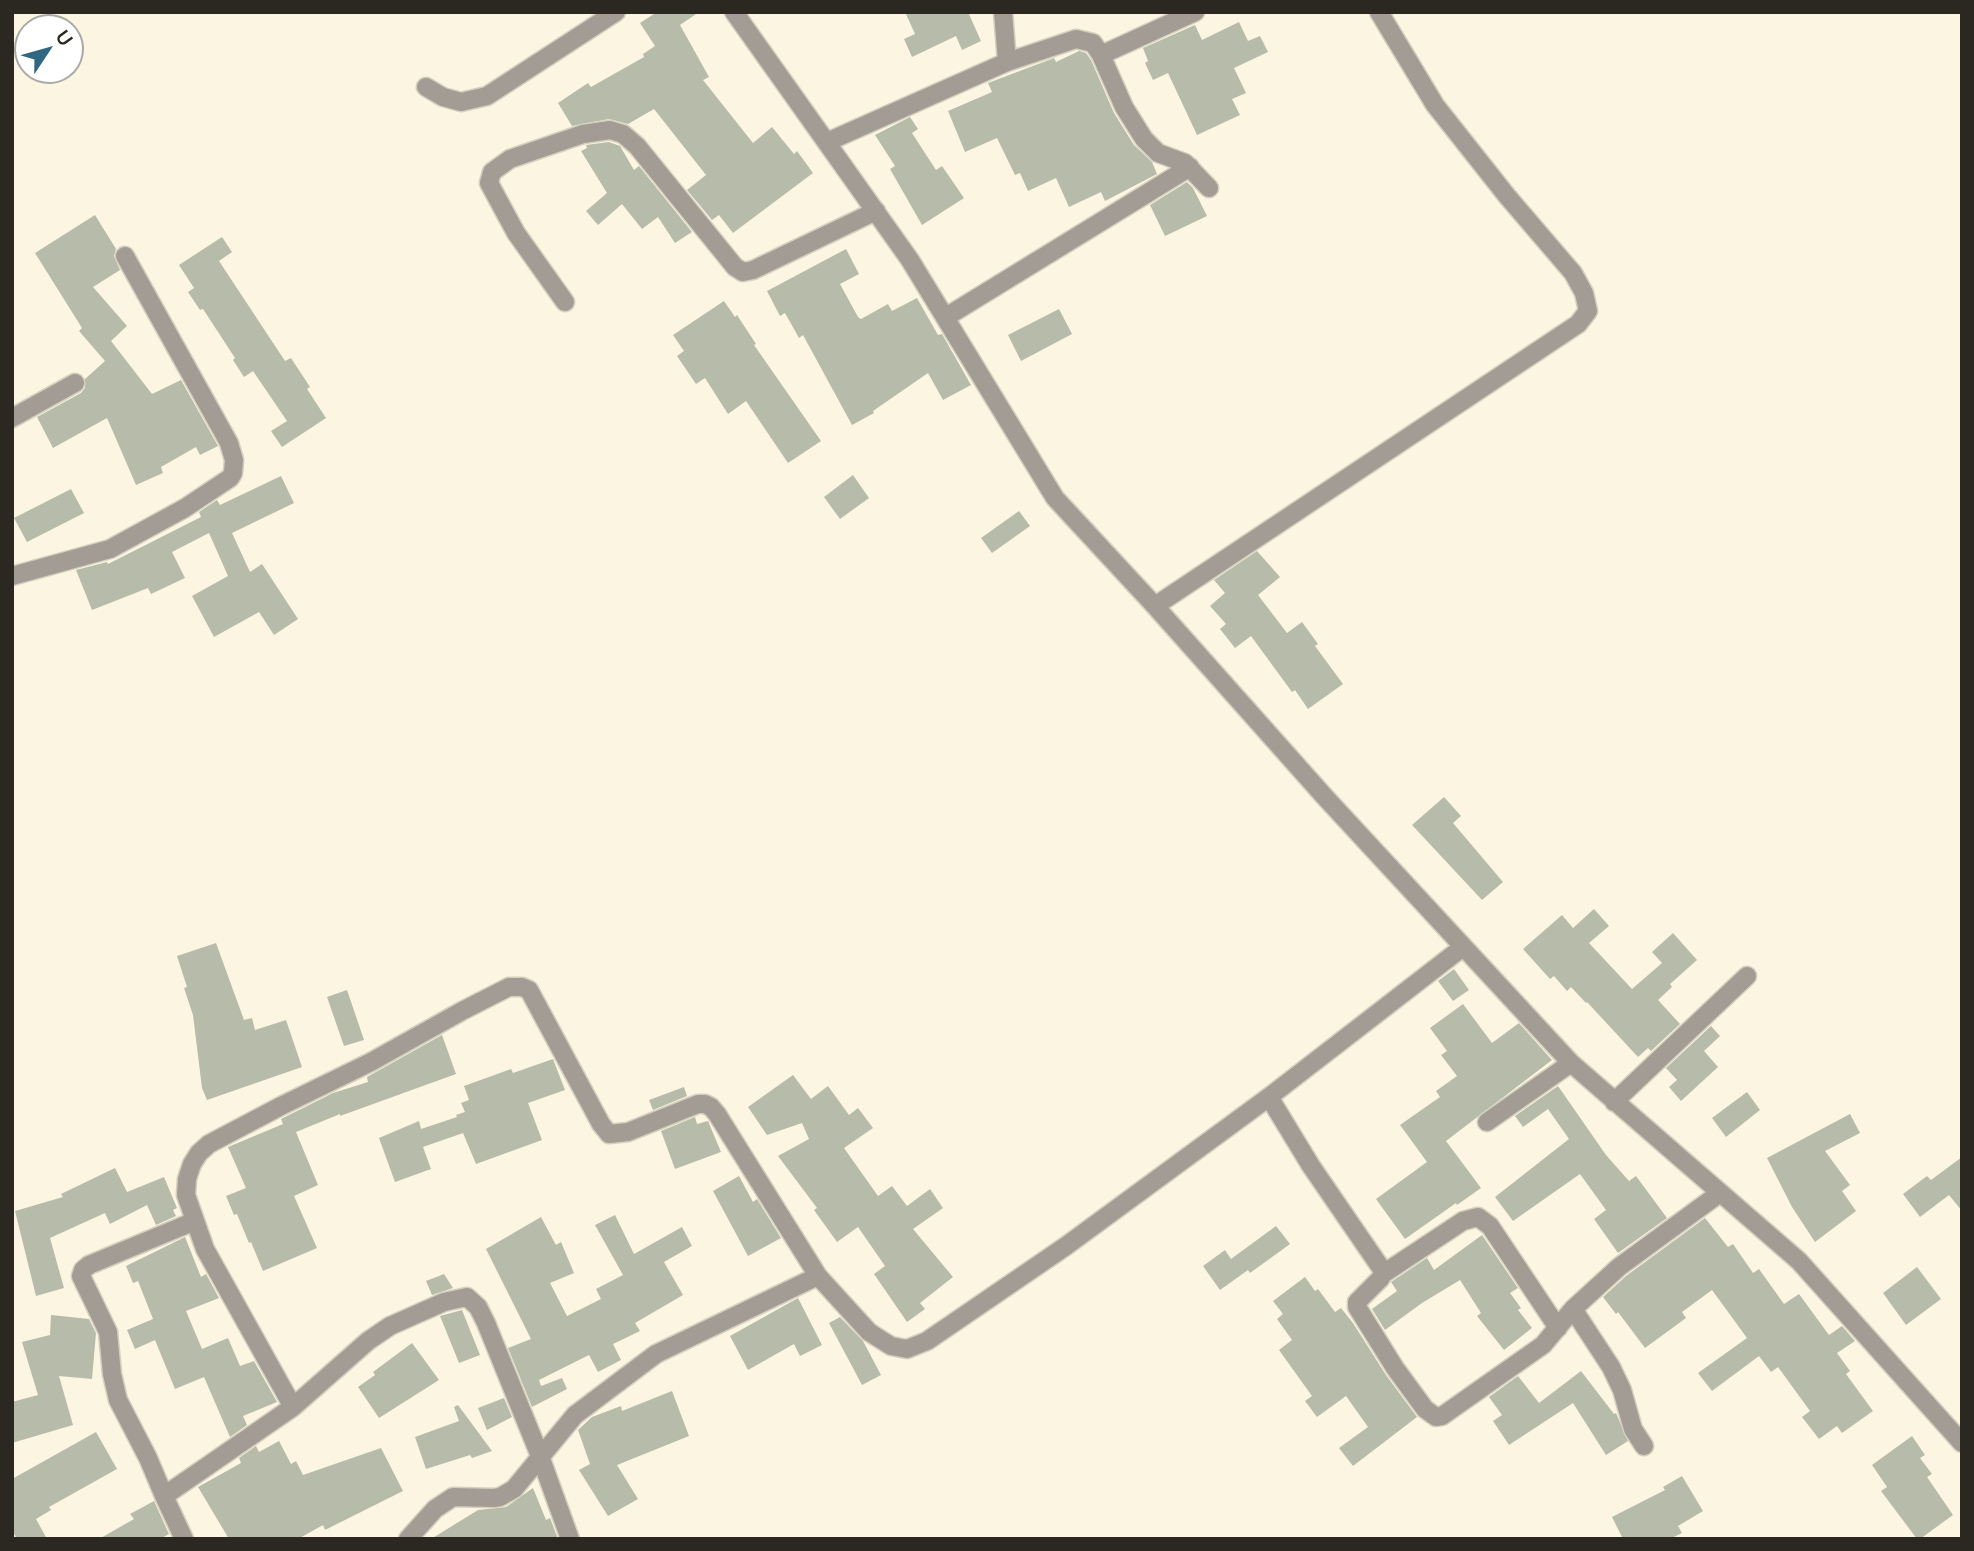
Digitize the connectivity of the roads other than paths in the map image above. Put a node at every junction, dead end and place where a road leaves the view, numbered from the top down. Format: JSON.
{"nodes":[{"id":1,"x":616,"y":12,"type":"edge"},
{"id":2,"x":734,"y":12,"type":"edge"},
{"id":3,"x":1003,"y":12,"type":"edge"},
{"id":4,"x":1195,"y":12,"type":"edge"},
{"id":5,"x":1379,"y":12,"type":"edge"},
{"id":6,"x":1101,"y":55,"type":"junction"},
{"id":7,"x":1007,"y":62,"type":"junction"},
{"id":8,"x":426,"y":87,"type":"dead end"},
{"id":9,"x":827,"y":142,"type":"junction"},
{"id":10,"x":1189,"y":167,"type":"junction"},
{"id":11,"x":1209,"y":188,"type":"dead end"},
{"id":12,"x":876,"y":211,"type":"junction"},
{"id":13,"x":125,"y":256,"type":"dead end"},
{"id":14,"x":565,"y":302,"type":"dead end"},
{"id":15,"x":946,"y":317,"type":"junction"},
{"id":16,"x":75,"y":383,"type":"dead end"},
{"id":17,"x":12,"y":418,"type":"edge"},
{"id":18,"x":12,"y":576,"type":"edge"},
{"id":19,"x":1155,"y":606,"type":"junction"},
{"id":20,"x":1463,"y":947,"type":"junction"},
{"id":21,"x":1746,"y":976,"type":"dead end"},
{"id":22,"x":1571,"y":1063,"type":"junction"},
{"id":23,"x":1269,"y":1097,"type":"junction"},
{"id":24,"x":1614,"y":1102,"type":"junction"},
{"id":25,"x":1487,"y":1122,"type":"dead end"},
{"id":26,"x":1720,"y":1193,"type":"junction"},
{"id":27,"x":195,"y":1221,"type":"junction"},
{"id":28,"x":1383,"y":1274,"type":"junction"},
{"id":29,"x":818,"y":1276,"type":"junction"},
{"id":30,"x":1573,"y":1309,"type":"junction"},
{"id":31,"x":1559,"y":1328,"type":"junction"},
{"id":32,"x":293,"y":1406,"type":"junction"},
{"id":33,"x":1962,"y":1443,"type":"edge"},
{"id":34,"x":1644,"y":1446,"type":"dead end"},
{"id":35,"x":540,"y":1456,"type":"junction"},
{"id":36,"x":164,"y":1496,"type":"junction"},
{"id":37,"x":184,"y":1539,"type":"edge"},
{"id":38,"x":408,"y":1539,"type":"edge"},
{"id":39,"x":570,"y":1539,"type":"edge"}],
"edges":[{"from":1,"to":8,"type":"street"},
{"from":2,"to":9,"type":"street"},
{"from":3,"to":7,"type":"street"},
{"from":4,"to":6,"type":"street"},
{"from":5,"to":19,"type":"street"},
{"from":6,"to":7,"type":"street"},
{"from":6,"to":10,"type":"street"},
{"from":7,"to":9,"type":"street"},
{"from":9,"to":12,"type":"street"},
{"from":10,"to":11,"type":"street"},
{"from":10,"to":15,"type":"street"},
{"from":12,"to":14,"type":"street"},
{"from":12,"to":15,"type":"street"},
{"from":13,"to":18,"type":"street"},
{"from":15,"to":19,"type":"street"},
{"from":16,"to":17,"type":"street"},
{"from":19,"to":20,"type":"street"},
{"from":20,"to":22,"type":"street"},
{"from":20,"to":23,"type":"street"},
{"from":21,"to":24,"type":"street"},
{"from":22,"to":24,"type":"street"},
{"from":22,"to":25,"type":"street"},
{"from":23,"to":28,"type":"street"},
{"from":23,"to":29,"type":"street"},
{"from":24,"to":26,"type":"street"},
{"from":26,"to":30,"type":"street"},
{"from":26,"to":33,"type":"street"},
{"from":27,"to":29,"type":"street"},
{"from":27,"to":32,"type":"street"},
{"from":27,"to":36,"type":"street"},
{"from":28,"to":31,"type":"street"},
{"from":28,"to":31,"type":"street"},
{"from":29,"to":35,"type":"street"},
{"from":30,"to":31,"type":"street"},
{"from":30,"to":34,"type":"street"},
{"from":32,"to":35,"type":"street"},
{"from":32,"to":36,"type":"street"},
{"from":35,"to":38,"type":"street"},
{"from":35,"to":39,"type":"street"},
{"from":36,"to":37,"type":"street"}]}
